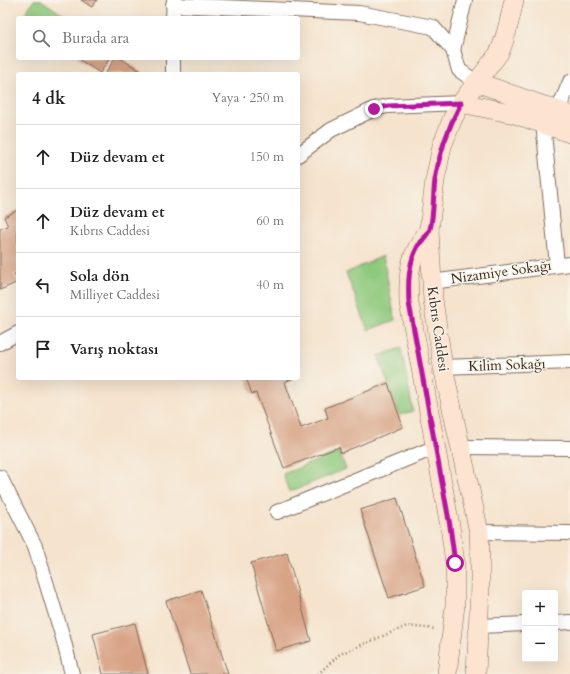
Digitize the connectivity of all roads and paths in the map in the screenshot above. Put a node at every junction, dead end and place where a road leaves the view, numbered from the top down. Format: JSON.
{"nodes":[{"id":1,"x":465,"y":0,"type":"edge"},
{"id":2,"x":514,"y":0,"type":"edge"},
{"id":3,"x":174,"y":8,"type":"edge"},
{"id":4,"x":452,"y":50,"type":"junction"},
{"id":5,"x":173,"y":60,"type":"edge"},
{"id":6,"x":173,"y":72,"type":"edge"},
{"id":7,"x":476,"y":82,"type":"junction"},
{"id":8,"x":570,"y":82,"type":"edge"},
{"id":9,"x":461,"y":103,"type":"junction"},
{"id":10,"x":559,"y":117,"type":"edge"},
{"id":11,"x":570,"y":133,"type":"edge"},
{"id":12,"x":300,"y":153,"type":"edge"},
{"id":13,"x":430,"y":230,"type":"junction"},
{"id":14,"x":564,"y":264,"type":"edge"},
{"id":15,"x":431,"y":282,"type":"junction"},
{"id":16,"x":16,"y":334,"type":"edge"},
{"id":17,"x":0,"y":343,"type":"edge"},
{"id":18,"x":570,"y":362,"type":"edge"},
{"id":19,"x":444,"y":367,"type":"junction"},
{"id":20,"x":436,"y":447,"type":"junction"},
{"id":21,"x":461,"y":447,"type":"junction"},
{"id":22,"x":570,"y":448,"type":"edge"},
{"id":23,"x":0,"y":477,"type":"edge"},
{"id":24,"x":277,"y":512,"type":"dead end"},
{"id":25,"x":479,"y":532,"type":"junction"},
{"id":26,"x":570,"y":533,"type":"edge"},
{"id":27,"x":570,"y":622,"type":"edge"},
{"id":28,"x":558,"y":623,"type":"edge"},
{"id":29,"x":522,"y":624,"type":"edge"},
{"id":30,"x":478,"y":626,"type":"junction"},
{"id":31,"x":452,"y":631,"type":"junction"},
{"id":32,"x":72,"y":674,"type":"edge"},
{"id":33,"x":318,"y":674,"type":"edge"},
{"id":34,"x":447,"y":674,"type":"edge"},
{"id":35,"x":476,"y":674,"type":"edge"}],
"edges":[{"from":1,"to":4,"type":"street"},
{"from":2,"to":7,"type":"main road","name":"Kıbrıs Caddesi"},
{"from":3,"to":4,"type":"street"},
{"from":4,"to":7,"type":"street"},
{"from":5,"to":6,"type":"street"},
{"from":7,"to":9,"type":"main road","name":"Kıbrıs Caddesi"},
{"from":7,"to":10,"type":"main road"},
{"from":8,"to":10,"type":"street"},
{"from":9,"to":10,"type":"main road"},
{"from":9,"to":12,"type":"street"},
{"from":9,"to":13,"type":"main road","name":"Kıbrıs Caddesi"},
{"from":10,"to":11,"type":"main road"},
{"from":10,"to":14,"type":"street"},
{"from":13,"to":15,"type":"main road","name":"Kıbrıs Caddesi"},
{"from":13,"to":20,"type":"main road"},
{"from":14,"to":15,"type":"street","name":"Nizamiye Sokağı"},
{"from":15,"to":19,"type":"main road","name":"Kıbrıs Caddesi"},
{"from":16,"to":17,"type":"street"},
{"from":18,"to":19,"type":"street","name":"Kilim Sokağı"},
{"from":19,"to":21,"type":"main road","name":"Kıbrıs Caddesi"},
{"from":20,"to":24,"type":"street"},
{"from":20,"to":31,"type":"main road"},
{"from":21,"to":22,"type":"street"},
{"from":21,"to":25,"type":"main road","name":"Kıbrıs Caddesi"},
{"from":23,"to":32,"type":"street"},
{"from":25,"to":26,"type":"street"},
{"from":25,"to":30,"type":"main road","name":"Kıbrıs Caddesi"},
{"from":27,"to":28,"type":"street"},
{"from":29,"to":30,"type":"street"},
{"from":30,"to":35,"type":"main road","name":"Kıbrıs Caddesi"},
{"from":31,"to":33,"type":"path"},
{"from":31,"to":34,"type":"main road"}]}
